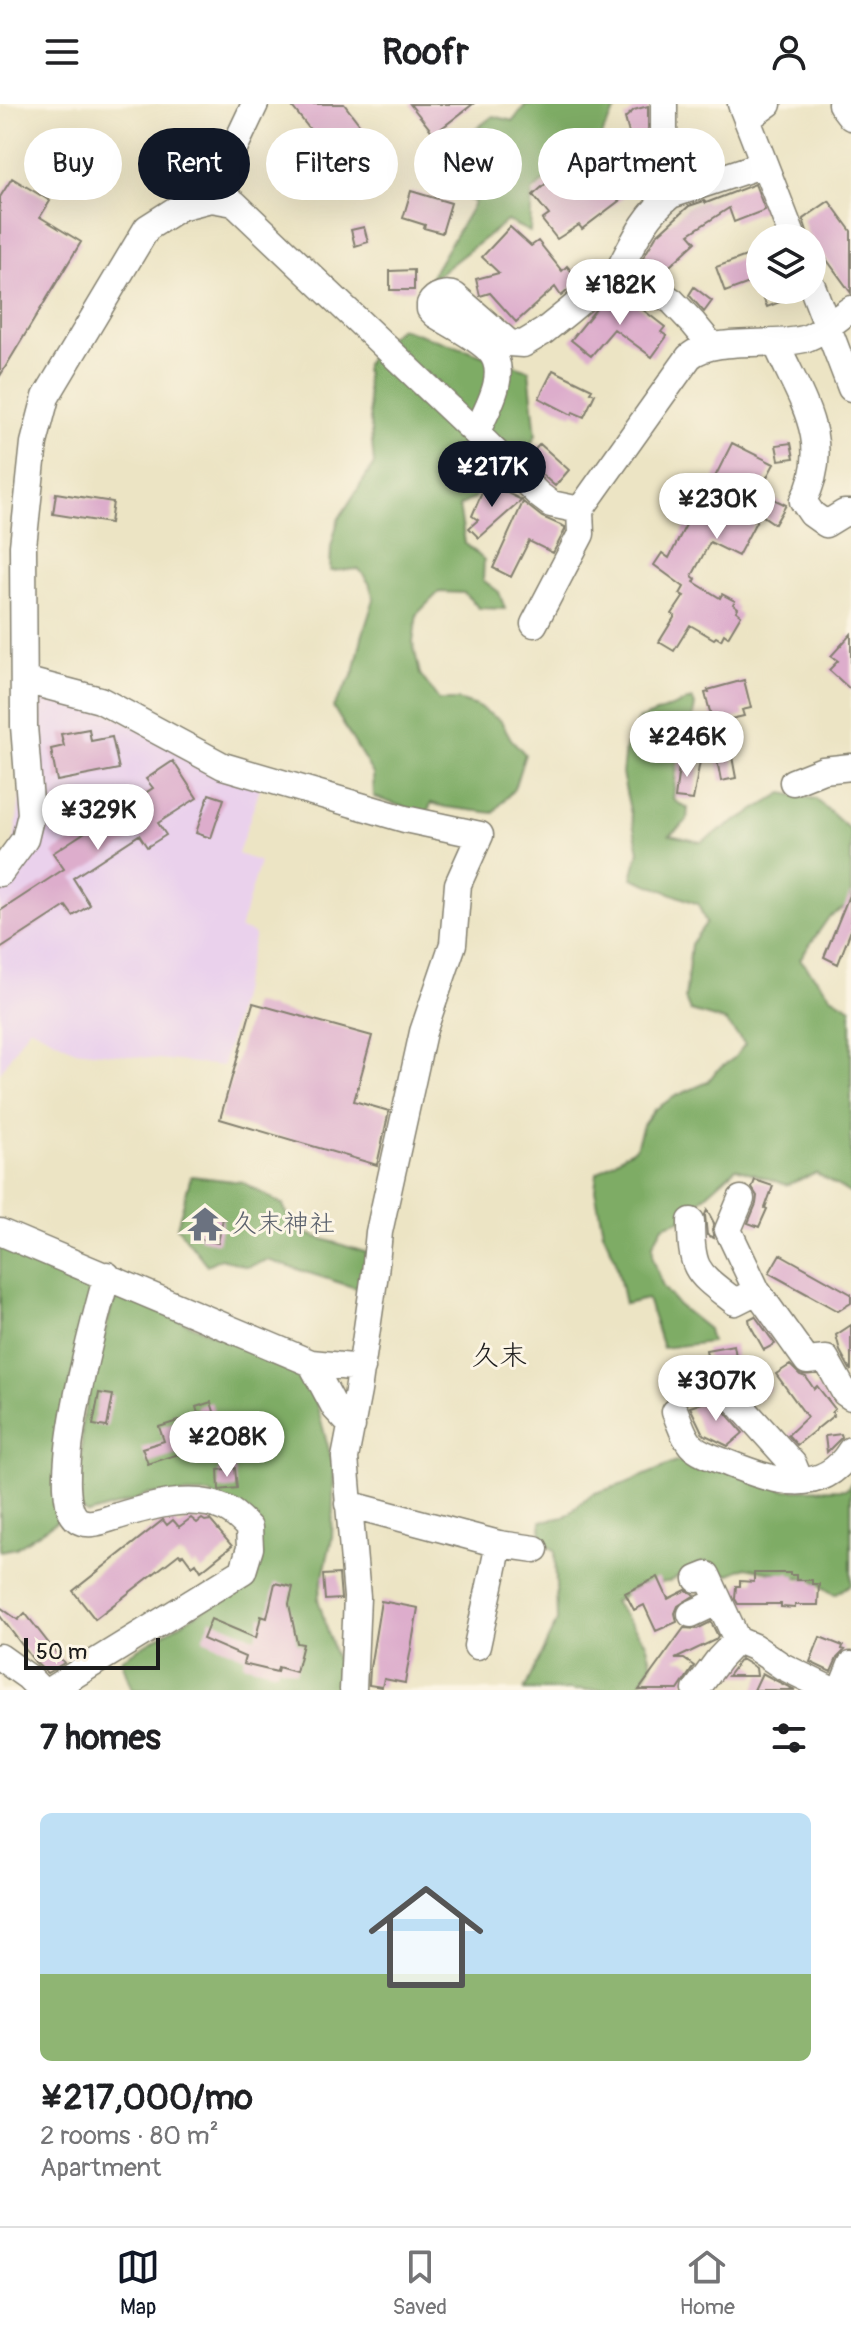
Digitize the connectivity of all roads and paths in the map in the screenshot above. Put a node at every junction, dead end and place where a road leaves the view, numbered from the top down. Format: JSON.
{"nodes":[{"id":1,"x":664,"y":104,"type":"edge"},
{"id":2,"x":841,"y":104,"type":"edge"},
{"id":3,"x":752,"y":109,"type":"edge"},
{"id":4,"x":851,"y":117,"type":"edge"},
{"id":5,"x":664,"y":128,"type":"edge"},
{"id":6,"x":764,"y":164,"type":"junction"},
{"id":7,"x":725,"y":177,"type":"edge"},
{"id":8,"x":207,"y":200,"type":"edge"},
{"id":9,"x":225,"y":200,"type":"edge"},
{"id":10,"x":664,"y":200,"type":"edge"},
{"id":11,"x":788,"y":224,"type":"edge"},
{"id":12,"x":620,"y":268,"type":"junction"},
{"id":13,"x":819,"y":304,"type":"edge"},
{"id":14,"x":851,"y":309,"type":"edge"},
{"id":15,"x":828,"y":325,"type":"junction"},
{"id":16,"x":776,"y":343,"type":"junction"},
{"id":17,"x":712,"y":346,"type":"junction"},
{"id":18,"x":851,"y":388,"type":"edge"},
{"id":19,"x":476,"y":433,"type":"junction"},
{"id":20,"x":580,"y":510,"type":"junction"},
{"id":21,"x":851,"y":513,"type":"edge"},
{"id":22,"x":12,"y":543,"type":"edge"},
{"id":23,"x":534,"y":624,"type":"dead end"},
{"id":24,"x":24,"y":680,"type":"junction"},
{"id":25,"x":851,"y":767,"type":"edge"},
{"id":26,"x":793,"y":782,"type":"dead end"},
{"id":27,"x":0,"y":873,"type":"edge"},
{"id":28,"x":741,"y":1199,"type":"dead end"},
{"id":29,"x":691,"y":1221,"type":"dead end"},
{"id":30,"x":0,"y":1232,"type":"edge"},
{"id":31,"x":107,"y":1275,"type":"junction"},
{"id":32,"x":757,"y":1291,"type":"junction"},
{"id":33,"x":311,"y":1363,"type":"junction"},
{"id":34,"x":362,"y":1368,"type":"junction"},
{"id":35,"x":728,"y":1392,"type":"dead end"},
{"id":36,"x":849,"y":1402,"type":"edge"},
{"id":37,"x":675,"y":1412,"type":"dead end"},
{"id":38,"x":352,"y":1426,"type":"junction"},
{"id":39,"x":851,"y":1450,"type":"edge"},
{"id":40,"x":800,"y":1481,"type":"junction"},
{"id":41,"x":348,"y":1504,"type":"junction"},
{"id":42,"x":499,"y":1544,"type":"junction"},
{"id":43,"x":535,"y":1549,"type":"dead end"},
{"id":44,"x":697,"y":1579,"type":"dead end"},
{"id":45,"x":719,"y":1601,"type":"junction"},
{"id":46,"x":691,"y":1614,"type":"dead end"},
{"id":47,"x":737,"y":1640,"type":"junction"},
{"id":48,"x":477,"y":1646,"type":"dead end"},
{"id":49,"x":0,"y":1657,"type":"edge"},
{"id":50,"x":851,"y":1665,"type":"edge"},
{"id":51,"x":34,"y":1687,"type":"edge"},
{"id":52,"x":353,"y":1690,"type":"edge"},
{"id":53,"x":696,"y":1690,"type":"edge"},
{"id":54,"x":831,"y":1690,"type":"edge"},
{"id":55,"x":841,"y":1690,"type":"edge"}],
"edges":[{"from":1,"to":5,"type":"street"},
{"from":2,"to":4,"type":"street"},
{"from":3,"to":6,"type":"street"},
{"from":6,"to":7,"type":"street"},
{"from":6,"to":11,"type":"street"},
{"from":8,"to":22,"type":"street"},
{"from":9,"to":19,"type":"street"},
{"from":10,"to":12,"type":"street"},
{"from":12,"to":17,"type":"street"},
{"from":12,"to":19,"type":"street"},
{"from":13,"to":15,"type":"street"},
{"from":14,"to":15,"type":"street"},
{"from":15,"to":16,"type":"street"},
{"from":15,"to":18,"type":"street"},
{"from":16,"to":17,"type":"street"},
{"from":16,"to":21,"type":"street"},
{"from":17,"to":20,"type":"street"},
{"from":19,"to":20,"type":"street"},
{"from":20,"to":23,"type":"street"},
{"from":22,"to":24,"type":"street"},
{"from":24,"to":27,"type":"street"},
{"from":24,"to":34,"type":"street"},
{"from":25,"to":26,"type":"street"},
{"from":28,"to":32,"type":"street"},
{"from":29,"to":32,"type":"street"},
{"from":30,"to":31,"type":"street"},
{"from":31,"to":33,"type":"street"},
{"from":31,"to":51,"type":"street"},
{"from":32,"to":36,"type":"street"},
{"from":33,"to":34,"type":"street"},
{"from":33,"to":38,"type":"street"},
{"from":34,"to":38,"type":"street"},
{"from":35,"to":40,"type":"street"},
{"from":37,"to":40,"type":"street"},
{"from":38,"to":41,"type":"street"},
{"from":39,"to":40,"type":"street"},
{"from":41,"to":42,"type":"street"},
{"from":41,"to":52,"type":"street"},
{"from":42,"to":43,"type":"street"},
{"from":42,"to":48,"type":"street"},
{"from":44,"to":45,"type":"street"},
{"from":45,"to":46,"type":"street"},
{"from":45,"to":47,"type":"street"},
{"from":47,"to":53,"type":"street"},
{"from":47,"to":54,"type":"street"},
{"from":49,"to":51,"type":"street"},
{"from":50,"to":55,"type":"street"}]}
